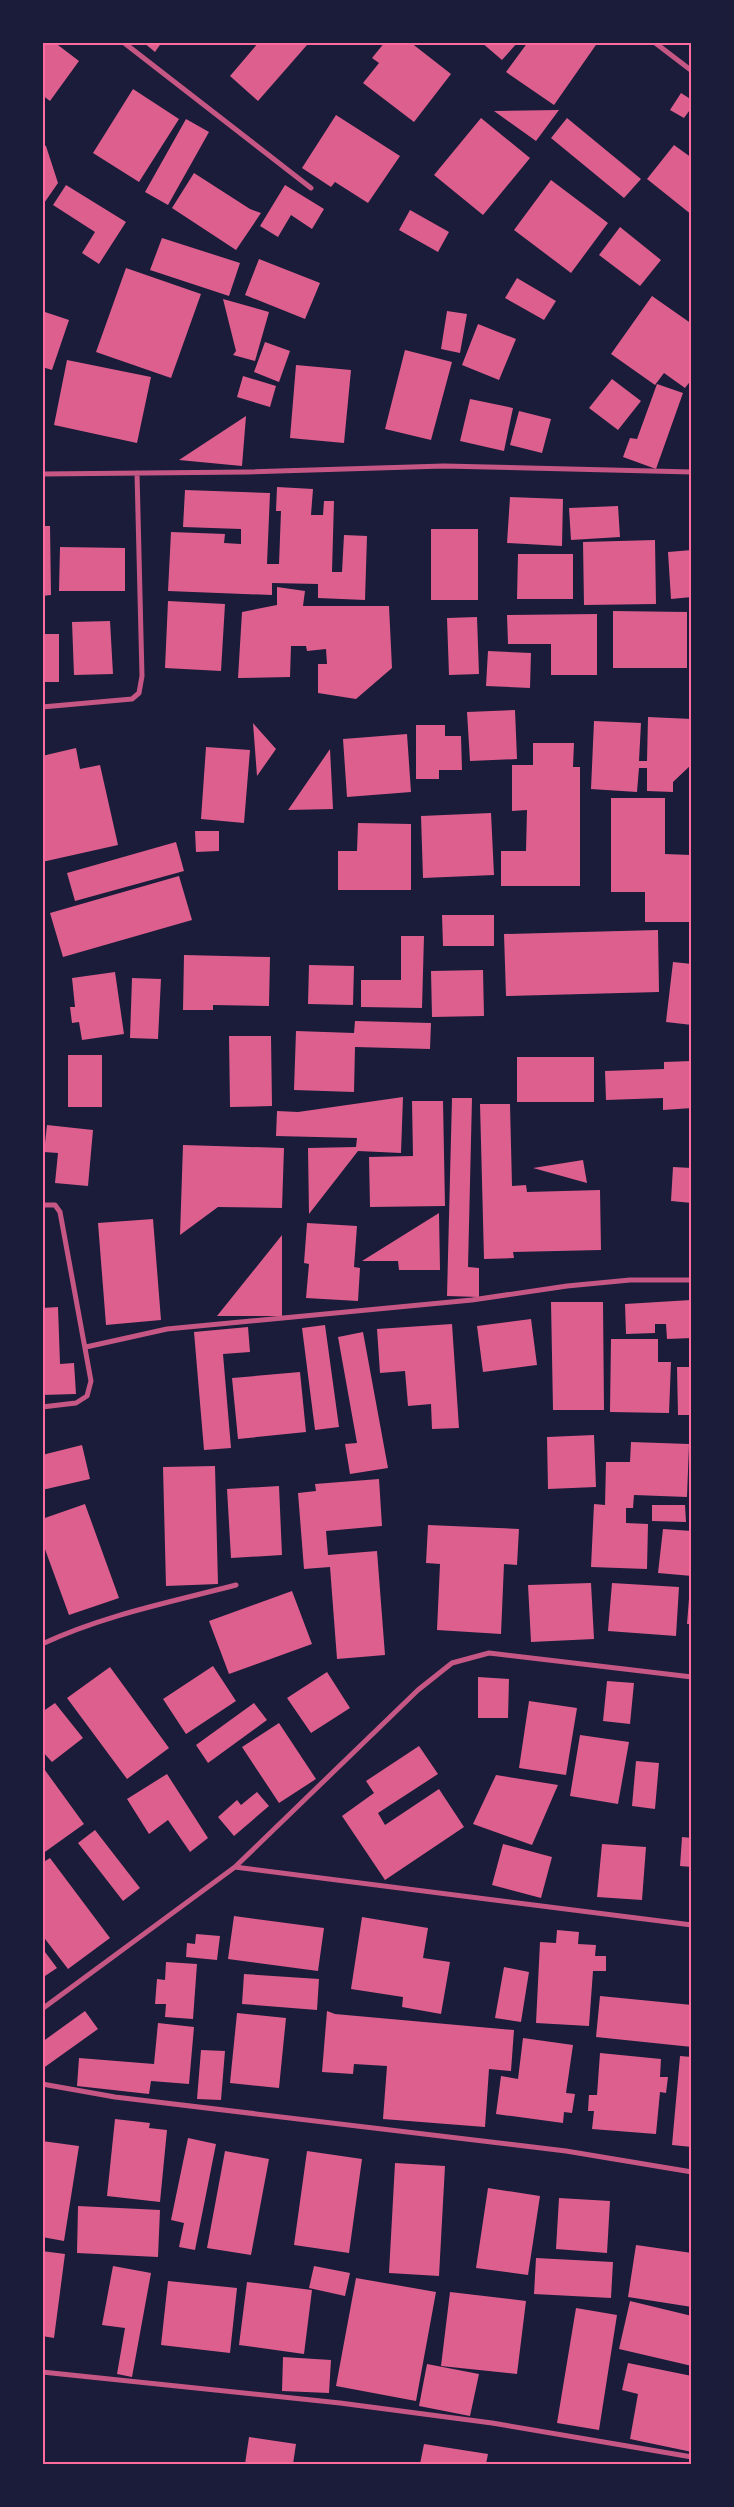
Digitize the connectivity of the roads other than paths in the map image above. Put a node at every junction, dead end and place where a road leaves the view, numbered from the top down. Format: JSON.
{"nodes":[{"id":1,"x":123,"y":42,"type":"edge"},
{"id":2,"x":654,"y":42,"type":"edge"},
{"id":3,"x":692,"y":71,"type":"edge"},
{"id":4,"x":311,"y":188,"type":"dead end"},
{"id":5,"x":692,"y":472,"type":"edge"},
{"id":6,"x":137,"y":473,"type":"junction"},
{"id":7,"x":42,"y":474,"type":"edge"},
{"id":8,"x":42,"y":707,"type":"edge"},
{"id":9,"x":42,"y":1205,"type":"edge"},
{"id":10,"x":692,"y":1280,"type":"edge"},
{"id":11,"x":86,"y":1346,"type":"junction"},
{"id":12,"x":42,"y":1407,"type":"edge"},
{"id":13,"x":236,"y":1584,"type":"dead end"},
{"id":14,"x":42,"y":1644,"type":"edge"},
{"id":15,"x":692,"y":1677,"type":"edge"},
{"id":16,"x":235,"y":1867,"type":"junction"},
{"id":17,"x":692,"y":1925,"type":"edge"},
{"id":18,"x":42,"y":2009,"type":"edge"},
{"id":19,"x":42,"y":2084,"type":"edge"},
{"id":20,"x":692,"y":2172,"type":"edge"},
{"id":21,"x":42,"y":2372,"type":"edge"},
{"id":22,"x":692,"y":2457,"type":"edge"}],
"edges":[{"from":1,"to":4,"type":"street"},
{"from":2,"to":3,"type":"street"},
{"from":5,"to":6,"type":"street"},
{"from":6,"to":7,"type":"street"},
{"from":6,"to":8,"type":"street"},
{"from":9,"to":11,"type":"street"},
{"from":10,"to":11,"type":"street"},
{"from":11,"to":12,"type":"street"},
{"from":13,"to":14,"type":"street"},
{"from":15,"to":16,"type":"street"},
{"from":16,"to":17,"type":"street"},
{"from":16,"to":18,"type":"street"},
{"from":19,"to":20,"type":"street"},
{"from":21,"to":22,"type":"street"}]}
